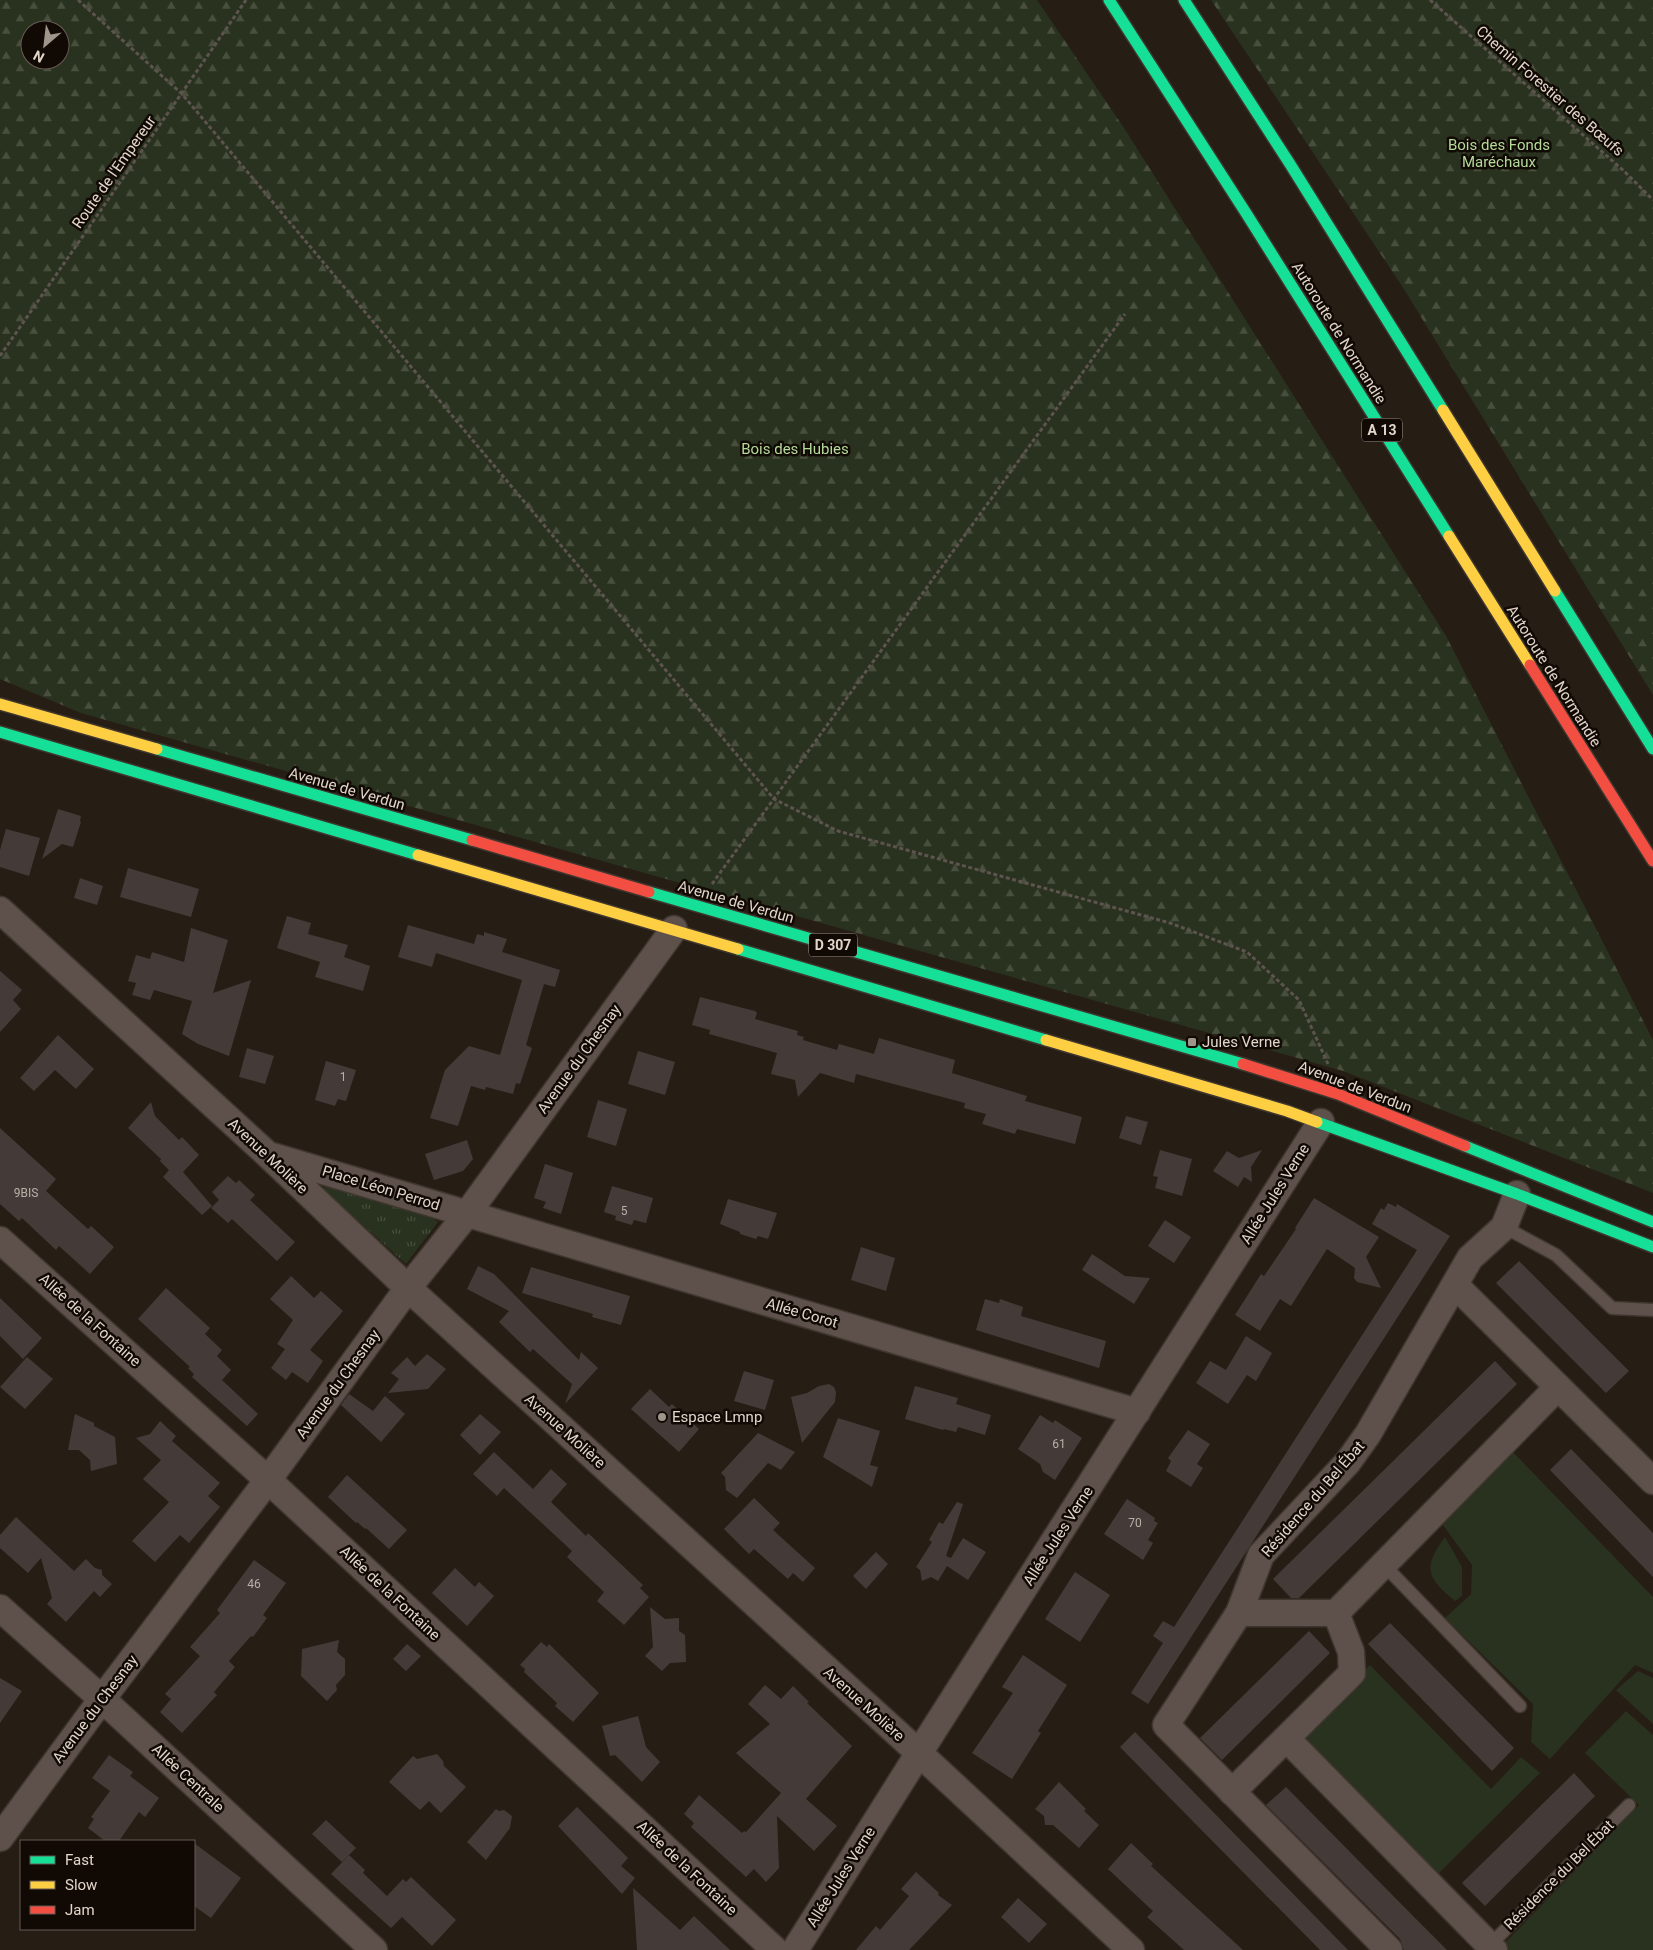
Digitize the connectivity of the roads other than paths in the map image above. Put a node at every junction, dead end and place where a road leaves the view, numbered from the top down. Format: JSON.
{"nodes":[{"id":1,"x":1109,"y":0,"type":"edge"},
{"id":2,"x":1184,"y":0,"type":"edge"},
{"id":3,"x":0,"y":698,"type":"edge"},
{"id":4,"x":0,"y":704,"type":"edge"},
{"id":5,"x":15,"y":709,"type":"junction"},
{"id":6,"x":0,"y":732,"type":"edge"},
{"id":7,"x":1653,"y":749,"type":"edge"},
{"id":8,"x":1653,"y":861,"type":"edge"},
{"id":9,"x":0,"y":910,"type":"edge"},
{"id":10,"x":674,"y":930,"type":"junction"},
{"id":11,"x":1321,"y":1122,"type":"junction"},
{"id":12,"x":267,"y":1154,"type":"junction"},
{"id":13,"x":1517,"y":1194,"type":"junction"},
{"id":14,"x":468,"y":1214,"type":"junction"},
{"id":15,"x":1653,"y":1222,"type":"edge"},
{"id":16,"x":1504,"y":1227,"type":"junction"},
{"id":17,"x":0,"y":1240,"type":"edge"},
{"id":18,"x":1653,"y":1247,"type":"edge"},
{"id":19,"x":1456,"y":1286,"type":"junction"},
{"id":20,"x":408,"y":1288,"type":"junction"},
{"id":21,"x":1653,"y":1310,"type":"edge"},
{"id":22,"x":1558,"y":1387,"type":"junction"},
{"id":23,"x":1137,"y":1412,"type":"junction"},
{"id":24,"x":268,"y":1480,"type":"junction"},
{"id":25,"x":1653,"y":1481,"type":"edge"},
{"id":26,"x":1383,"y":1564,"type":"junction"},
{"id":27,"x":0,"y":1608,"type":"edge"},
{"id":28,"x":1239,"y":1613,"type":"junction"},
{"id":29,"x":1336,"y":1613,"type":"junction"},
{"id":30,"x":102,"y":1699,"type":"junction"},
{"id":31,"x":1520,"y":1706,"type":"dead end"},
{"id":32,"x":1287,"y":1739,"type":"junction"},
{"id":33,"x":919,"y":1753,"type":"junction"},
{"id":34,"x":1232,"y":1792,"type":"junction"},
{"id":35,"x":1629,"y":1804,"type":"dead end"},
{"id":36,"x":0,"y":1838,"type":"edge"},
{"id":37,"x":1492,"y":1948,"type":"edge"},
{"id":38,"x":374,"y":1950,"type":"edge"},
{"id":39,"x":775,"y":1950,"type":"edge"},
{"id":40,"x":795,"y":1950,"type":"edge"},
{"id":41,"x":1131,"y":1950,"type":"edge"},
{"id":42,"x":1389,"y":1950,"type":"edge"}],
"edges":[{"from":1,"to":8,"type":"main road","name":"Autoroute de Normandie","number":"A 13"},
{"from":2,"to":7,"type":"main road"},
{"from":3,"to":5,"type":"main road"},
{"from":4,"to":5,"type":"main road","name":"Avenue de Verdun","number":"D 307"},
{"from":5,"to":15,"type":"main road","name":"Avenue de Verdun","number":"D 307"},
{"from":6,"to":10,"type":"main road","number":"D 307"},
{"from":9,"to":12,"type":"street","name":"Avenue Molière"},
{"from":10,"to":11,"type":"main road","number":"D 307"},
{"from":10,"to":14,"type":"street","name":"Avenue du Chesnay"},
{"from":11,"to":13,"type":"main road","number":"D 307"},
{"from":11,"to":23,"type":"street","name":"Allée Jules Verne"},
{"from":12,"to":14,"type":"street","name":"Place Léon Perrod"},
{"from":12,"to":20,"type":"street","name":"Avenue Molière"},
{"from":13,"to":16,"type":"street","name":"Résidence du Bel Ébat"},
{"from":13,"to":18,"type":"main road","number":"D 307"},
{"from":14,"to":20,"type":"street","name":"Avenue du Chesnay"},
{"from":14,"to":23,"type":"street","name":"Allée Corot"},
{"from":16,"to":19,"type":"street","name":"Résidence du Bel Ébat"},
{"from":16,"to":21,"type":"lane"},
{"from":17,"to":24,"type":"street","name":"Allée de la Fontaine"},
{"from":19,"to":22,"type":"street"},
{"from":19,"to":28,"type":"street","name":"Résidence du Bel Ébat"},
{"from":20,"to":24,"type":"street","name":"Avenue du Chesnay"},
{"from":20,"to":33,"type":"street","name":"Avenue Molière"},
{"from":22,"to":25,"type":"street"},
{"from":22,"to":26,"type":"street"},
{"from":23,"to":33,"type":"street","name":"Allée Jules Verne"},
{"from":24,"to":30,"type":"street","name":"Avenue du Chesnay"},
{"from":24,"to":39,"type":"street","name":"Allée de la Fontaine"},
{"from":26,"to":29,"type":"street"},
{"from":26,"to":31,"type":"lane"},
{"from":27,"to":30,"type":"street","name":"Allée Centrale"},
{"from":28,"to":29,"type":"street"},
{"from":28,"to":34,"type":"street","name":"Résidence du Bel Ébat"},
{"from":29,"to":32,"type":"street"},
{"from":30,"to":36,"type":"street","name":"Avenue du Chesnay"},
{"from":30,"to":38,"type":"street","name":"Allée Centrale"},
{"from":32,"to":34,"type":"street"},
{"from":32,"to":37,"type":"street","name":"Résidence du Bel Ébat"},
{"from":33,"to":40,"type":"street","name":"Allée Jules Verne"},
{"from":33,"to":41,"type":"street","name":"Avenue Molière"},
{"from":34,"to":42,"type":"street","name":"Résidence du Bel Ébat"},
{"from":35,"to":37,"type":"lane","name":"Résidence du Bel Ébat"}]}
